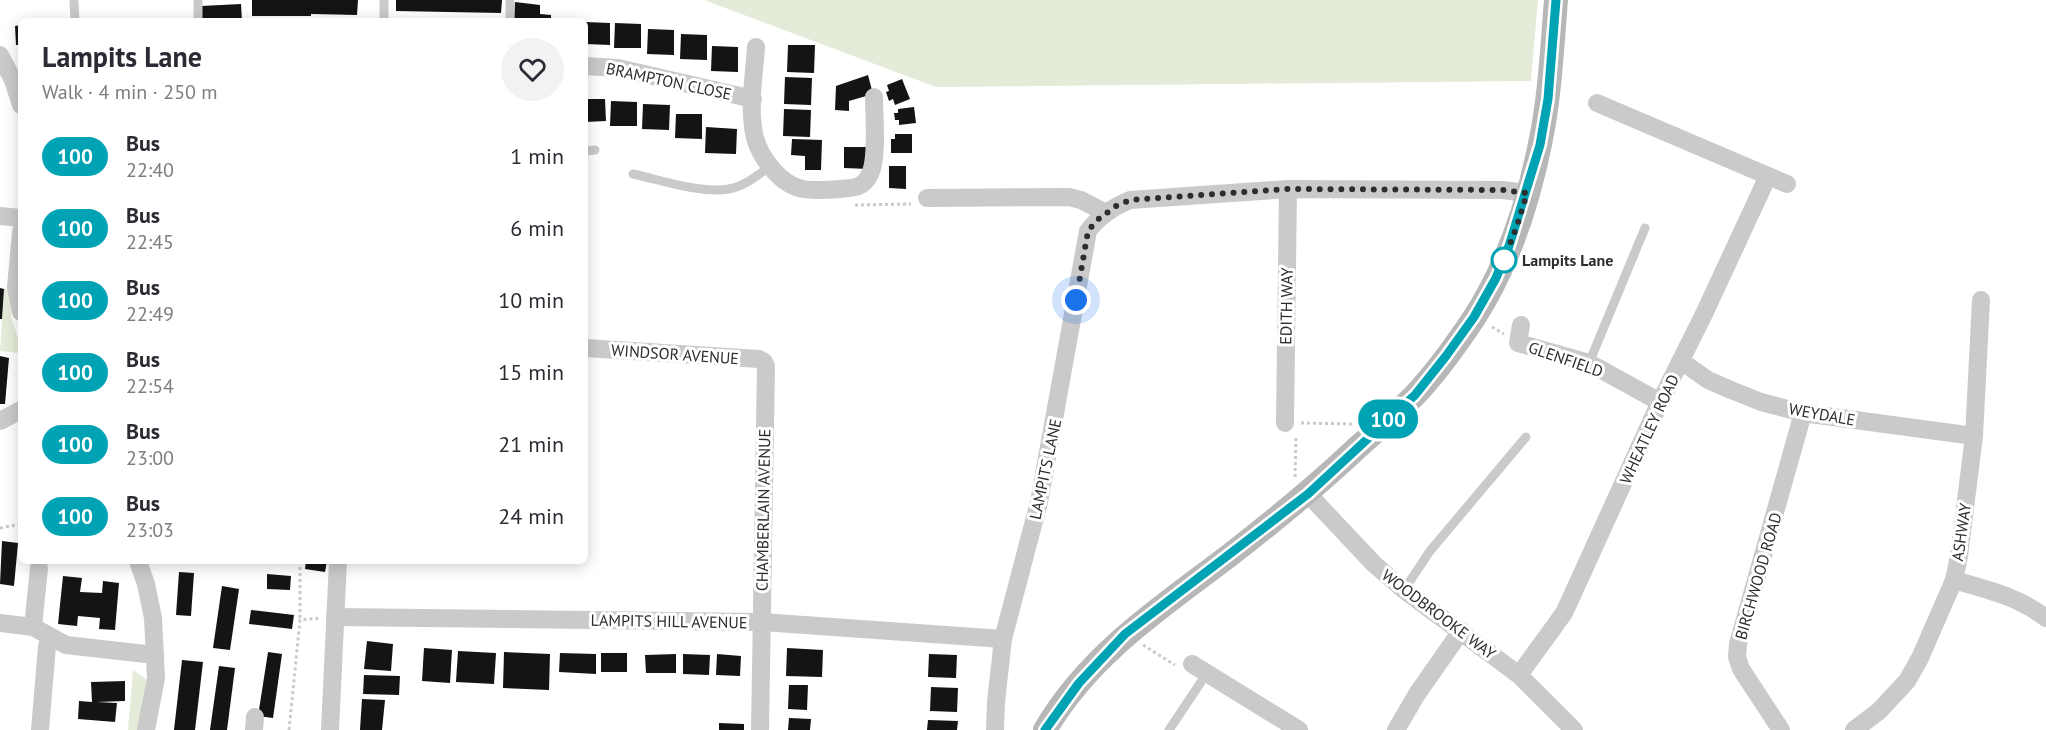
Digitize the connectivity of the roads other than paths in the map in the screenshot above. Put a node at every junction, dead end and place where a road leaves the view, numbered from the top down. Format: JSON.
{"nodes":[{"id":1,"x":74,"y":0,"type":"edge"},
{"id":2,"x":198,"y":0,"type":"edge"},
{"id":3,"x":384,"y":0,"type":"edge"},
{"id":4,"x":510,"y":0,"type":"edge"},
{"id":5,"x":1556,"y":0,"type":"edge"},
{"id":6,"x":75,"y":18,"type":"edge"},
{"id":7,"x":198,"y":18,"type":"edge"},
{"id":8,"x":384,"y":18,"type":"edge"},
{"id":9,"x":510,"y":18,"type":"edge"},
{"id":10,"x":756,"y":47,"type":"dead end"},
{"id":11,"x":0,"y":55,"type":"edge"},
{"id":12,"x":588,"y":66,"type":"edge"},
{"id":13,"x":17,"y":78,"type":"edge"},
{"id":14,"x":874,"y":97,"type":"dead end"},
{"id":15,"x":753,"y":99,"type":"junction"},
{"id":16,"x":1597,"y":103,"type":"dead end"},
{"id":17,"x":770,"y":166,"type":"junction"},
{"id":18,"x":633,"y":174,"type":"dead end"},
{"id":19,"x":1768,"y":176,"type":"junction"},
{"id":20,"x":1787,"y":184,"type":"dead end"},
{"id":21,"x":1287,"y":189,"type":"junction"},
{"id":22,"x":1527,"y":193,"type":"junction"},
{"id":23,"x":927,"y":198,"type":"road end"},
{"id":24,"x":1106,"y":213,"type":"junction"},
{"id":25,"x":0,"y":216,"type":"edge"},
{"id":26,"x":18,"y":218,"type":"edge"},
{"id":27,"x":1645,"y":228,"type":"dead end"},
{"id":28,"x":18,"y":265,"type":"edge"},
{"id":29,"x":18,"y":294,"type":"edge"},
{"id":30,"x":1981,"y":300,"type":"dead end"},
{"id":31,"x":1520,"y":334,"type":"road end"},
{"id":32,"x":588,"y":348,"type":"edge"},
{"id":33,"x":1681,"y":361,"type":"junction"},
{"id":34,"x":764,"y":362,"type":"joint"},
{"id":35,"x":1589,"y":363,"type":"junction"},
{"id":36,"x":1660,"y":402,"type":"junction"},
{"id":37,"x":18,"y":412,"type":"edge"},
{"id":38,"x":1803,"y":413,"type":"junction"},
{"id":39,"x":0,"y":422,"type":"edge"},
{"id":40,"x":1285,"y":423,"type":"road end"},
{"id":41,"x":1974,"y":436,"type":"junction"},
{"id":42,"x":1526,"y":437,"type":"dead end"},
{"id":43,"x":1308,"y":494,"type":"junction"},
{"id":44,"x":139,"y":564,"type":"edge"},
{"id":45,"x":338,"y":564,"type":"edge"},
{"id":46,"x":39,"y":568,"type":"dead end"},
{"id":47,"x":1954,"y":580,"type":"junction"},
{"id":48,"x":1404,"y":590,"type":"junction"},
{"id":49,"x":335,"y":617,"type":"junction"},
{"id":50,"x":2046,"y":618,"type":"edge"},
{"id":51,"x":761,"y":622,"type":"junction"},
{"id":52,"x":0,"y":623,"type":"edge"},
{"id":53,"x":33,"y":627,"type":"junction"},
{"id":54,"x":1461,"y":631,"type":"junction"},
{"id":55,"x":52,"y":638,"type":"junction"},
{"id":56,"x":1003,"y":639,"type":"junction"},
{"id":57,"x":155,"y":655,"type":"junction"},
{"id":58,"x":1199,"y":668,"type":"joint"},
{"id":59,"x":1519,"y":675,"type":"junction"},
{"id":60,"x":40,"y":730,"type":"edge"},
{"id":61,"x":146,"y":730,"type":"edge"},
{"id":62,"x":330,"y":730,"type":"edge"},
{"id":63,"x":760,"y":730,"type":"edge"},
{"id":64,"x":994,"y":730,"type":"edge"},
{"id":65,"x":1045,"y":730,"type":"edge"},
{"id":66,"x":1169,"y":730,"type":"edge"},
{"id":67,"x":1299,"y":730,"type":"edge"},
{"id":68,"x":1396,"y":730,"type":"edge"},
{"id":69,"x":1574,"y":730,"type":"edge"},
{"id":70,"x":1781,"y":730,"type":"edge"},
{"id":71,"x":1854,"y":730,"type":"edge"}],
"edges":[{"from":1,"to":6,"type":"lane"},
{"from":2,"to":7,"type":"lane"},
{"from":3,"to":8,"type":"lane"},
{"from":4,"to":9,"type":"lane"},
{"from":5,"to":22,"type":"main road"},
{"from":10,"to":15,"type":"street","name":"BRAMPTON CLOSE"},
{"from":11,"to":13,"type":"street"},
{"from":12,"to":15,"type":"street","name":"BRAMPTON CLOSE"},
{"from":14,"to":17,"type":"street","name":"BRAMPTON CLOSE"},
{"from":15,"to":17,"type":"street","name":"BRAMPTON CLOSE"},
{"from":16,"to":19,"type":"street"},
{"from":17,"to":18,"type":"lane"},
{"from":19,"to":20,"type":"street"},
{"from":19,"to":33,"type":"street","name":"WHEATLEY ROAD"},
{"from":21,"to":22,"type":"street","name":"LAMPITS LANE"},
{"from":21,"to":24,"type":"street","name":"LAMPITS LANE"},
{"from":21,"to":40,"type":"street","name":"EDITH WAY"},
{"from":22,"to":43,"type":"main road"},
{"from":23,"to":24,"type":"street"},
{"from":24,"to":56,"type":"street","name":"LAMPITS LANE"},
{"from":25,"to":26,"type":"street"},
{"from":27,"to":35,"type":"lane"},
{"from":28,"to":29,"type":"street"},
{"from":30,"to":41,"type":"street","name":"ASHWAY"},
{"from":31,"to":35,"type":"street","name":"GLENFIELD"},
{"from":32,"to":34,"type":"street","name":"WINDSOR AVENUE"},
{"from":33,"to":36,"type":"street","name":"WHEATLEY ROAD"},
{"from":33,"to":38,"type":"street","name":"WEYDALE"},
{"from":34,"to":51,"type":"street","name":"CHAMBERLAIN AVENUE"},
{"from":35,"to":36,"type":"street","name":"GLENFIELD"},
{"from":36,"to":59,"type":"street","name":"WHEATLEY ROAD"},
{"from":37,"to":39,"type":"street"},
{"from":38,"to":41,"type":"street","name":"WEYDALE"},
{"from":38,"to":70,"type":"street","name":"BIRCHWOOD ROAD"},
{"from":41,"to":47,"type":"street","name":"ASHWAY"},
{"from":42,"to":48,"type":"lane"},
{"from":43,"to":48,"type":"street","name":"WOODBROOKE WAY"},
{"from":43,"to":65,"type":"main road"},
{"from":44,"to":57,"type":"street"},
{"from":45,"to":49,"type":"street"},
{"from":46,"to":53,"type":"street"},
{"from":47,"to":50,"type":"street"},
{"from":47,"to":71,"type":"street","name":"ASHWAY"},
{"from":48,"to":54,"type":"street","name":"WOODBROOKE WAY"},
{"from":49,"to":51,"type":"street","name":"LAMPITS HILL AVENUE"},
{"from":49,"to":62,"type":"street"},
{"from":51,"to":56,"type":"street","name":"LAMPITS HILL AVENUE"},
{"from":51,"to":63,"type":"street","name":"CHAMBERLAIN AVENUE"},
{"from":52,"to":53,"type":"street"},
{"from":53,"to":55,"type":"street"},
{"from":54,"to":59,"type":"street","name":"WOODBROOKE WAY"},
{"from":54,"to":68,"type":"street"},
{"from":55,"to":57,"type":"street"},
{"from":55,"to":60,"type":"street"},
{"from":56,"to":64,"type":"street","name":"LAMPITS LANE"},
{"from":57,"to":61,"type":"street"},
{"from":58,"to":66,"type":"lane"},
{"from":58,"to":67,"type":"street"},
{"from":59,"to":69,"type":"street","name":"WOODBROOKE WAY"}]}
